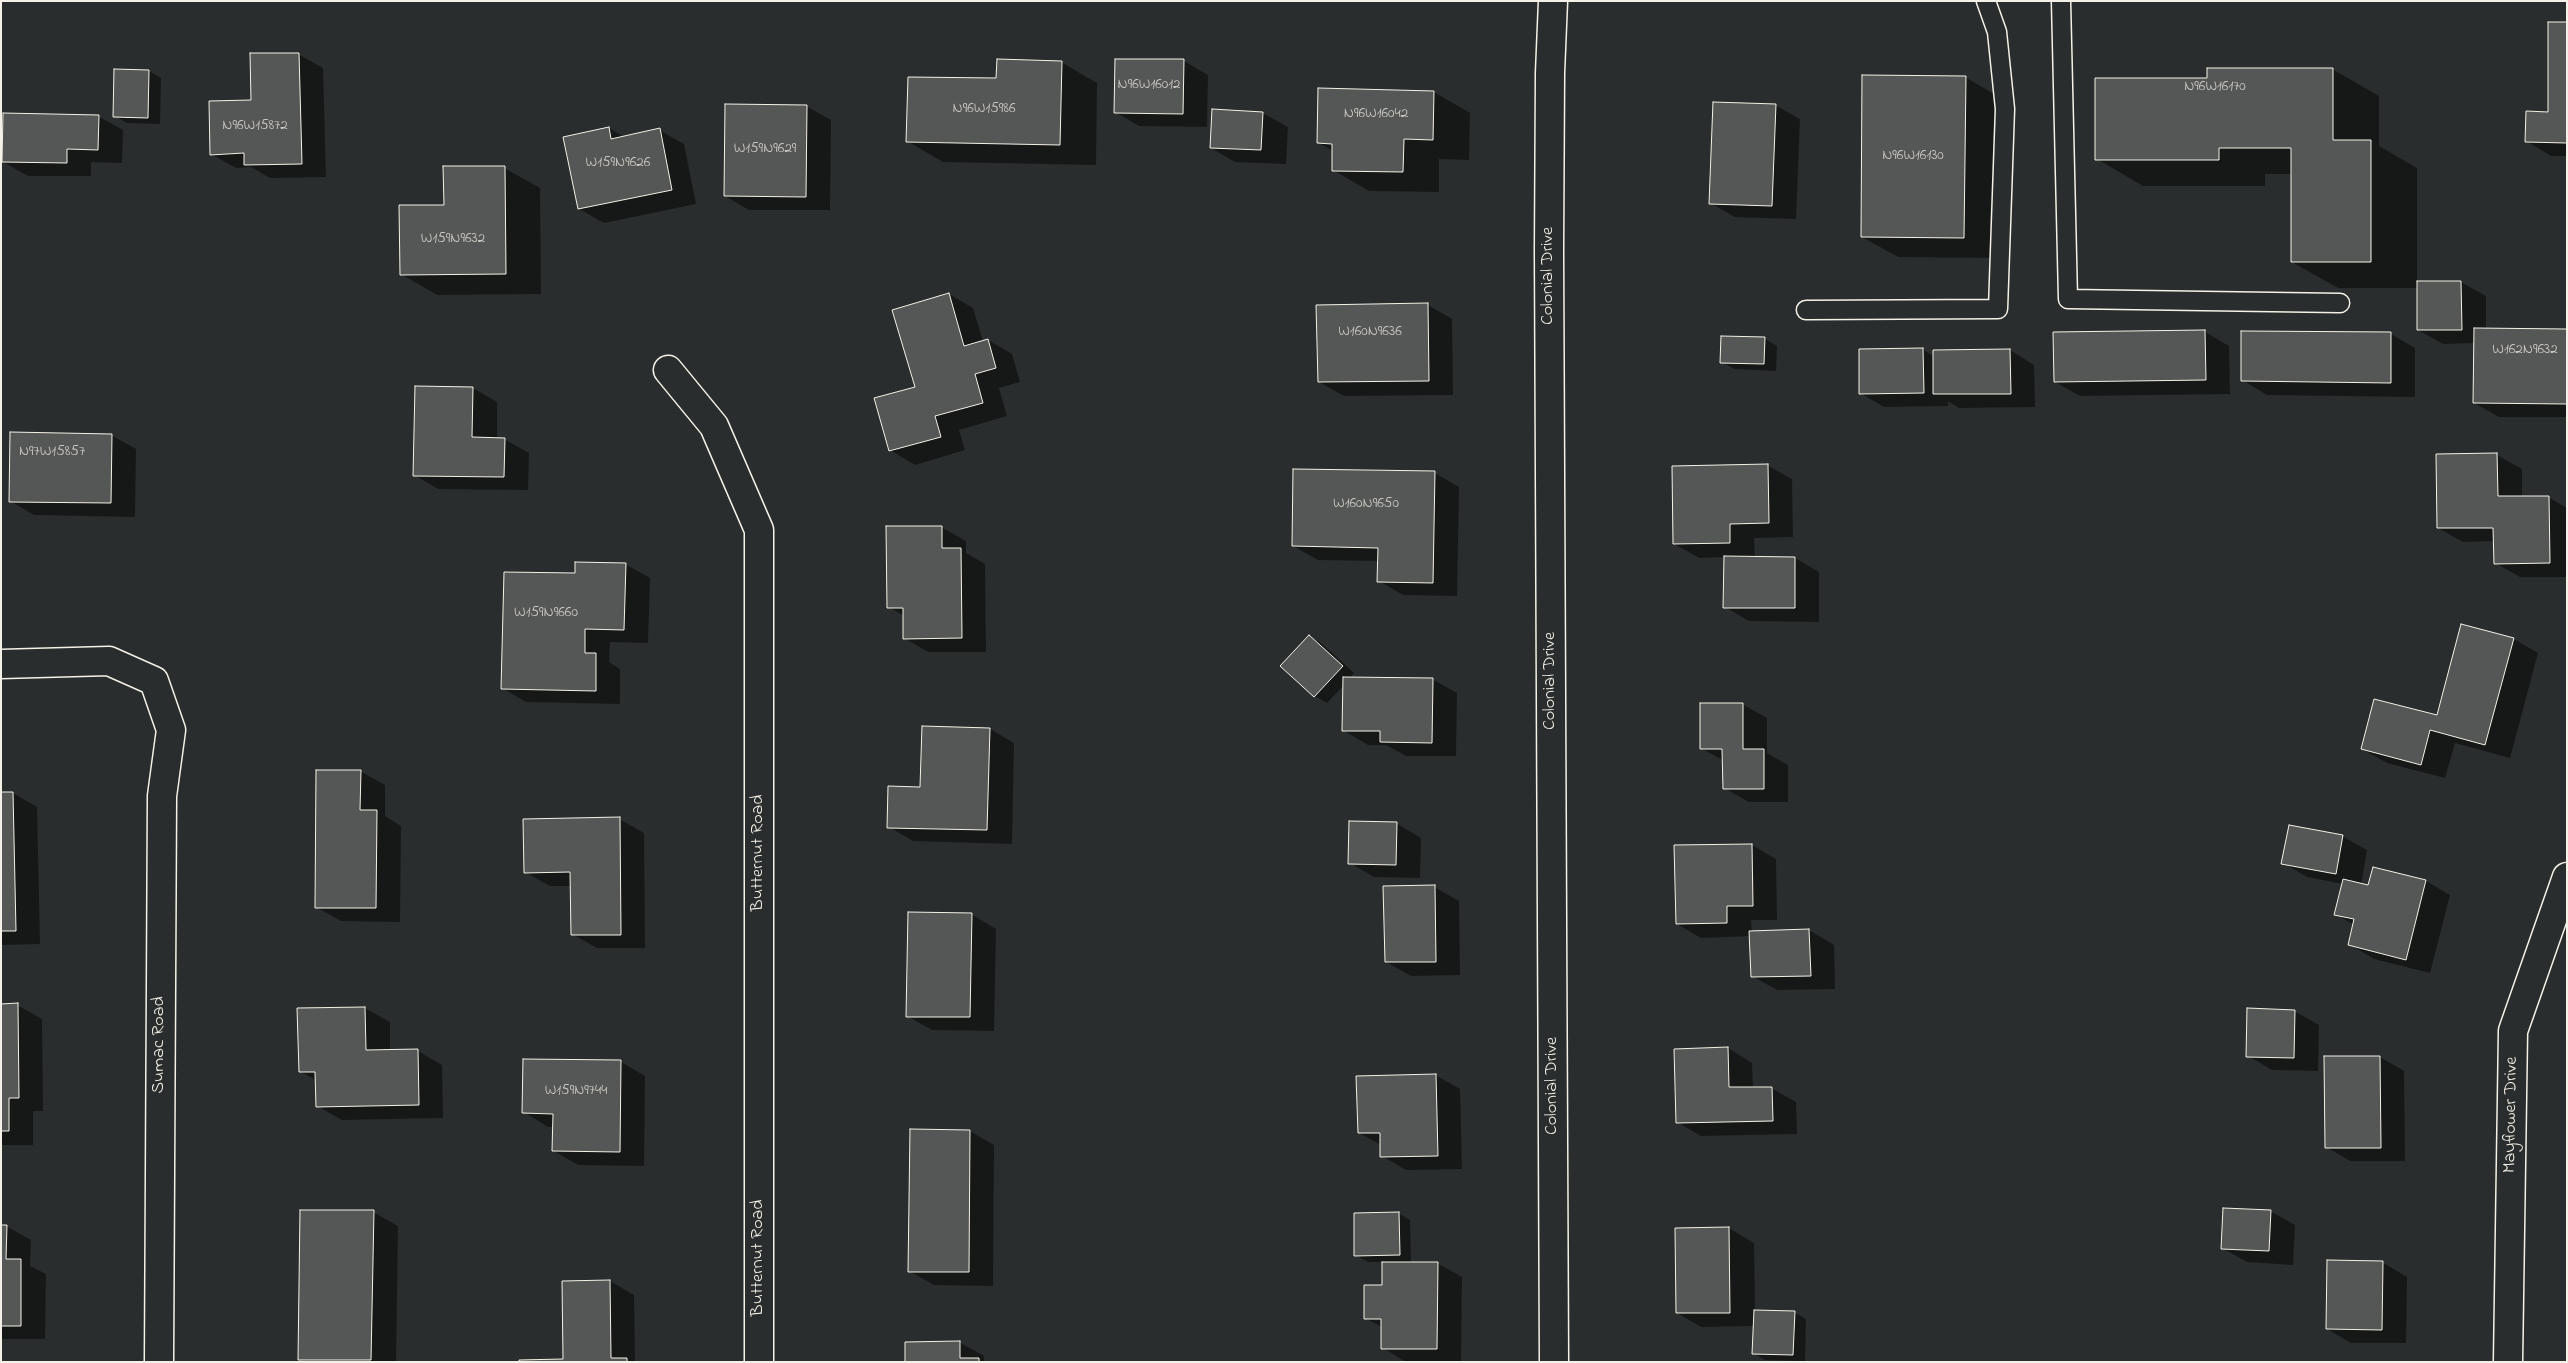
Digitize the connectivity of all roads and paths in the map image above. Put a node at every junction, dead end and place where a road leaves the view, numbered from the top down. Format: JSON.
{"nodes":[{"id":1,"x":1553,"y":1,"type":"edge"},
{"id":2,"x":1986,"y":1,"type":"edge"},
{"id":3,"x":2061,"y":1,"type":"edge"},
{"id":4,"x":2340,"y":303,"type":"dead end"},
{"id":5,"x":1806,"y":310,"type":"dead end"},
{"id":6,"x":668,"y":370,"type":"dead end"},
{"id":7,"x":1,"y":664,"type":"edge"},
{"id":8,"x":2567,"y":878,"type":"edge"},
{"id":9,"x":159,"y":1362,"type":"edge"},
{"id":10,"x":759,"y":1362,"type":"edge"},
{"id":11,"x":1554,"y":1362,"type":"edge"},
{"id":12,"x":2508,"y":1362,"type":"edge"}],
"edges":[{"from":1,"to":11,"type":"street","name":"Colonial Drive"},
{"from":2,"to":5,"type":"lane"},
{"from":3,"to":4,"type":"lane"},
{"from":6,"to":10,"type":"street","name":"Butternut Road"},
{"from":7,"to":9,"type":"street","name":"Sumac Road"},
{"from":8,"to":12,"type":"street","name":"Mayflower Drive"}]}
